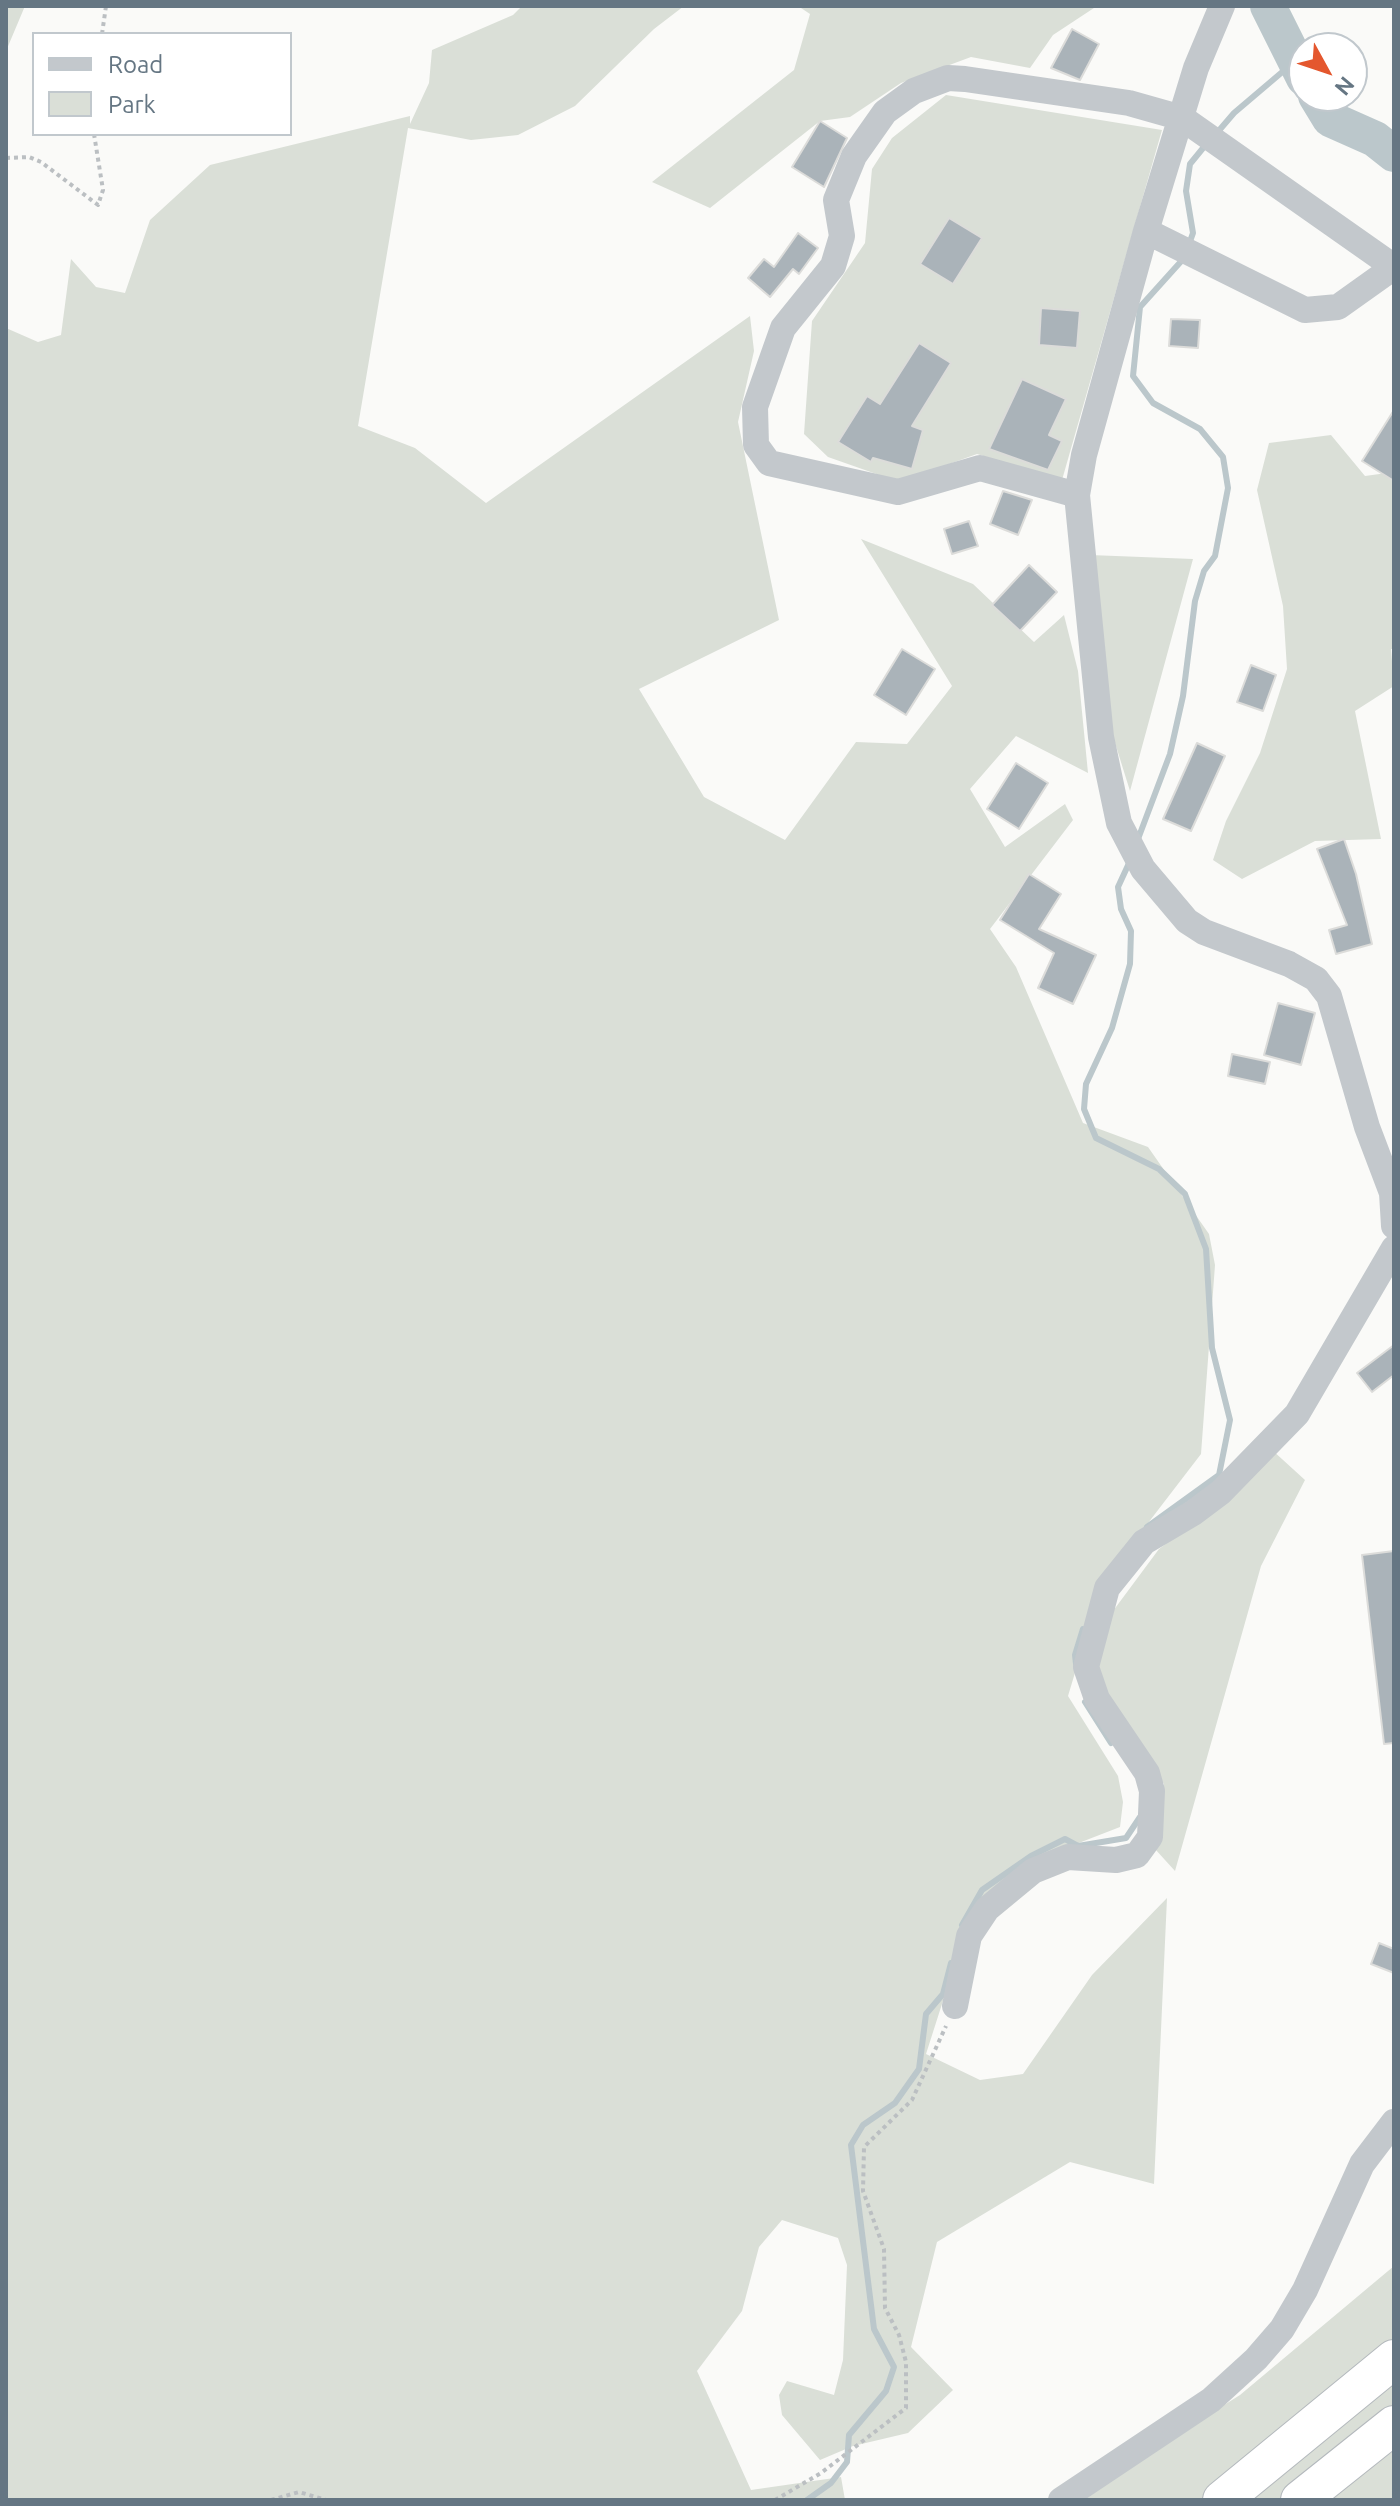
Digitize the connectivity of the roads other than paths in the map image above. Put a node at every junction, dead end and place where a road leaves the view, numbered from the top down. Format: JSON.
{"nodes":[{"id":1,"x":1222,"y":6,"type":"edge"},
{"id":2,"x":1182,"y":118,"type":"junction"},
{"id":3,"x":1146,"y":231,"type":"junction"},
{"id":4,"x":1394,"y":267,"type":"edge"},
{"id":5,"x":1077,"y":495,"type":"junction"},
{"id":6,"x":1394,"y":1226,"type":"edge"},
{"id":7,"x":1394,"y":1248,"type":"edge"},
{"id":8,"x":955,"y":2006,"type":"road end"},
{"id":9,"x":1394,"y":2122,"type":"edge"},
{"id":10,"x":1394,"y":2359,"type":"edge"},
{"id":11,"x":1394,"y":2425,"type":"edge"},
{"id":12,"x":1061,"y":2500,"type":"edge"},
{"id":13,"x":1222,"y":2500,"type":"edge"},
{"id":14,"x":1300,"y":2500,"type":"edge"}],
"edges":[{"from":1,"to":2,"type":"street"},
{"from":2,"to":3,"type":"street"},
{"from":2,"to":4,"type":"street"},
{"from":2,"to":5,"type":"street"},
{"from":3,"to":4,"type":"street"},
{"from":3,"to":5,"type":"street"},
{"from":5,"to":6,"type":"street"},
{"from":7,"to":8,"type":"street"},
{"from":9,"to":12,"type":"street"},
{"from":10,"to":13,"type":"highway"},
{"from":11,"to":14,"type":"highway"}]}
